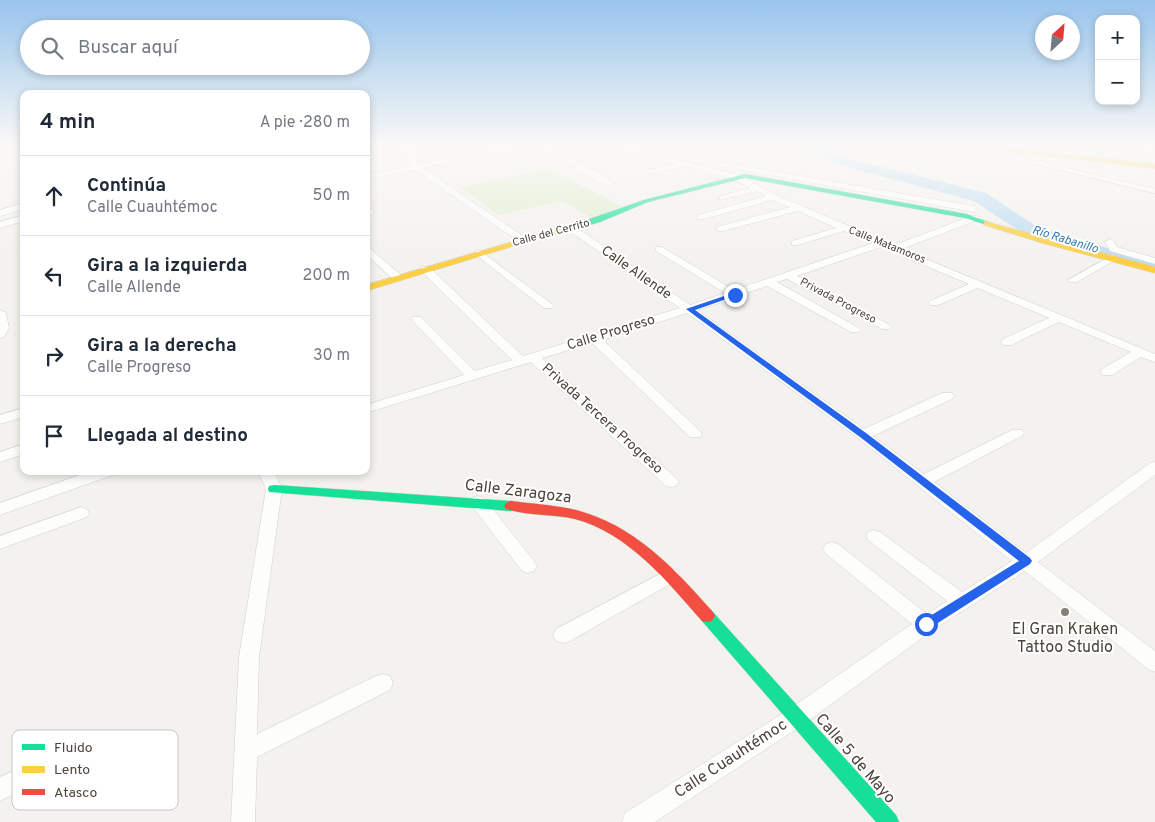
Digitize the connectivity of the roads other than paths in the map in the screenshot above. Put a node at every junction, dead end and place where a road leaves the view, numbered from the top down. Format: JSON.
{"nodes":[{"id":1,"x":443,"y":184,"type":"edge"},
{"id":2,"x":710,"y":184,"type":"edge"},
{"id":3,"x":749,"y":184,"type":"edge"},
{"id":4,"x":799,"y":184,"type":"edge"},
{"id":5,"x":826,"y":184,"type":"edge"},
{"id":6,"x":1127,"y":184,"type":"edge"},
{"id":7,"x":756,"y":188,"type":"junction"},
{"id":8,"x":1155,"y":191,"type":"edge"},
{"id":9,"x":773,"y":197,"type":"junction"},
{"id":10,"x":723,"y":198,"type":"dead end"},
{"id":11,"x":20,"y":207,"type":"edge"},
{"id":12,"x":798,"y":208,"type":"junction"},
{"id":13,"x":0,"y":213,"type":"edge"},
{"id":14,"x":975,"y":213,"type":"junction"},
{"id":15,"x":701,"y":217,"type":"dead end"},
{"id":16,"x":20,"y":219,"type":"edge"},
{"id":17,"x":14,"y":221,"type":"junction"},
{"id":18,"x":20,"y":224,"type":"edge"},
{"id":19,"x":0,"y":225,"type":"edge"},
{"id":20,"x":571,"y":228,"type":"junction"},
{"id":21,"x":845,"y":228,"type":"junction"},
{"id":22,"x":720,"y":229,"type":"dead end"},
{"id":23,"x":523,"y":240,"type":"junction"},
{"id":24,"x":1110,"y":242,"type":"dead end"},
{"id":25,"x":795,"y":243,"type":"dead end"},
{"id":26,"x":882,"y":243,"type":"junction"},
{"id":27,"x":894,"y":248,"type":"junction"},
{"id":28,"x":659,"y":249,"type":"dead end"},
{"id":29,"x":370,"y":252,"type":"edge"},
{"id":30,"x":479,"y":253,"type":"junction"},
{"id":31,"x":1112,"y":258,"type":"junction"},
{"id":32,"x":1155,"y":261,"type":"edge"},
{"id":33,"x":425,"y":270,"type":"junction"},
{"id":34,"x":1155,"y":270,"type":"edge"},
{"id":35,"x":790,"y":276,"type":"junction"},
{"id":36,"x":398,"y":278,"type":"junction"},
{"id":37,"x":1073,"y":280,"type":"dead end"},
{"id":38,"x":770,"y":283,"type":"junction"},
{"id":39,"x":980,"y":283,"type":"junction"},
{"id":40,"x":370,"y":287,"type":"edge"},
{"id":41,"x":735,"y":295,"type":"junction"},
{"id":42,"x":934,"y":303,"type":"dead end"},
{"id":43,"x":548,"y":306,"type":"dead end"},
{"id":44,"x":690,"y":309,"type":"junction"},
{"id":45,"x":0,"y":313,"type":"edge"},
{"id":46,"x":417,"y":318,"type":"dead end"},
{"id":47,"x":1058,"y":318,"type":"junction"},
{"id":48,"x":886,"y":327,"type":"dead end"},
{"id":49,"x":854,"y":330,"type":"dead end"},
{"id":50,"x":0,"y":334,"type":"edge"},
{"id":51,"x":594,"y":338,"type":"junction"},
{"id":52,"x":1007,"y":342,"type":"dead end"},
{"id":53,"x":1140,"y":352,"type":"junction"},
{"id":54,"x":1155,"y":358,"type":"edge"},
{"id":55,"x":527,"y":359,"type":"junction"},
{"id":56,"x":1106,"y":372,"type":"dead end"},
{"id":57,"x":471,"y":375,"type":"junction"},
{"id":58,"x":946,"y":396,"type":"dead end"},
{"id":59,"x":370,"y":408,"type":"edge"},
{"id":60,"x":20,"y":413,"type":"edge"},
{"id":61,"x":0,"y":420,"type":"edge"},
{"id":62,"x":1017,"y":433,"type":"dead end"},
{"id":63,"x":695,"y":434,"type":"dead end"},
{"id":64,"x":863,"y":435,"type":"junction"},
{"id":65,"x":20,"y":450,"type":"edge"},
{"id":66,"x":0,"y":457,"type":"edge"},
{"id":67,"x":1155,"y":467,"type":"edge"},
{"id":68,"x":97,"y":475,"type":"edge"},
{"id":69,"x":270,"y":480,"type":"edge"},
{"id":70,"x":923,"y":481,"type":"junction"},
{"id":71,"x":671,"y":482,"type":"dead end"},
{"id":72,"x":478,"y":502,"type":"junction"},
{"id":73,"x":0,"y":509,"type":"edge"},
{"id":74,"x":81,"y":513,"type":"dead end"},
{"id":75,"x":874,"y":536,"type":"dead end"},
{"id":76,"x":0,"y":543,"type":"edge"},
{"id":77,"x":832,"y":549,"type":"dead end"},
{"id":78,"x":1026,"y":561,"type":"junction"},
{"id":79,"x":528,"y":566,"type":"dead end"},
{"id":80,"x":671,"y":575,"type":"junction"},
{"id":81,"x":962,"y":602,"type":"junction"},
{"id":82,"x":926,"y":624,"type":"junction"},
{"id":83,"x":563,"y":635,"type":"dead end"},
{"id":84,"x":1155,"y":663,"type":"edge"},
{"id":85,"x":383,"y":683,"type":"dead end"},
{"id":86,"x":796,"y":717,"type":"junction"},
{"id":87,"x":246,"y":751,"type":"junction"},
{"id":88,"x":12,"y":782,"type":"edge"},
{"id":89,"x":0,"y":788,"type":"edge"},
{"id":90,"x":243,"y":822,"type":"edge"},
{"id":91,"x":634,"y":822,"type":"edge"},
{"id":92,"x":889,"y":822,"type":"edge"}],
"edges":[{"from":1,"to":23,"type":"street"},
{"from":2,"to":20,"type":"street","name":"Calle del Cerrito"},
{"from":3,"to":7,"type":"street","name":"Calle Matamoros"},
{"from":4,"to":14,"type":"street","name":"Calle del Cerrito"},
{"from":5,"to":14,"type":"street"},
{"from":6,"to":8,"type":"street"},
{"from":7,"to":9,"type":"street","name":"Calle Matamoros"},
{"from":7,"to":10,"type":"street"},
{"from":9,"to":12,"type":"street","name":"Calle Matamoros"},
{"from":9,"to":15,"type":"street"},
{"from":11,"to":13,"type":"street"},
{"from":12,"to":21,"type":"street","name":"Calle Matamoros"},
{"from":12,"to":22,"type":"street"},
{"from":14,"to":27,"type":"street"},
{"from":14,"to":31,"type":"street"},
{"from":16,"to":17,"type":"street"},
{"from":17,"to":18,"type":"street"},
{"from":17,"to":19,"type":"street"},
{"from":20,"to":23,"type":"street","name":"Calle del Cerrito"},
{"from":20,"to":44,"type":"street","name":"Calle Allende"},
{"from":21,"to":25,"type":"street"},
{"from":21,"to":26,"type":"street","name":"Calle Matamoros"},
{"from":23,"to":30,"type":"street","name":"Calle del Cerrito"},
{"from":24,"to":32,"type":"street"},
{"from":26,"to":27,"type":"street","name":"Calle Matamoros"},
{"from":26,"to":35,"type":"street","name":"Calle Progreso"},
{"from":27,"to":39,"type":"street","name":"Calle Matamoros"},
{"from":28,"to":41,"type":"street"},
{"from":29,"to":36,"type":"street"},
{"from":30,"to":33,"type":"street","name":"Calle del Cerrito"},
{"from":30,"to":43,"type":"street"},
{"from":31,"to":34,"type":"street"},
{"from":31,"to":37,"type":"street"},
{"from":33,"to":36,"type":"street","name":"Calle del Cerrito"},
{"from":33,"to":55,"type":"street","name":"Privada Tercera Progreso"},
{"from":35,"to":38,"type":"street","name":"Calle Progreso"},
{"from":35,"to":48,"type":"street","name":"Privada Progreso"},
{"from":36,"to":40,"type":"street","name":"Calle del Cerrito"},
{"from":38,"to":41,"type":"street","name":"Calle Progreso"},
{"from":38,"to":49,"type":"street"},
{"from":39,"to":42,"type":"street"},
{"from":39,"to":47,"type":"street","name":"Calle Matamoros"},
{"from":41,"to":44,"type":"street","name":"Calle Progreso"},
{"from":44,"to":51,"type":"street","name":"Calle Progreso"},
{"from":44,"to":64,"type":"street","name":"Calle Allende"},
{"from":45,"to":50,"type":"street"},
{"from":46,"to":57,"type":"street"},
{"from":47,"to":52,"type":"street"},
{"from":47,"to":53,"type":"street","name":"Calle Matamoros"},
{"from":51,"to":55,"type":"street","name":"Calle Progreso"},
{"from":51,"to":63,"type":"street"},
{"from":53,"to":54,"type":"street","name":"Calle Matamoros"},
{"from":53,"to":56,"type":"street"},
{"from":55,"to":57,"type":"street","name":"Calle Progreso"},
{"from":55,"to":71,"type":"street","name":"Privada Tercera Progreso"},
{"from":57,"to":59,"type":"street","name":"Calle Progreso"},
{"from":58,"to":64,"type":"street"},
{"from":60,"to":61,"type":"street"},
{"from":62,"to":70,"type":"street"},
{"from":64,"to":70,"type":"street","name":"Calle Allende"},
{"from":65,"to":66,"type":"street"},
{"from":67,"to":78,"type":"street","name":"Calle Cuauhtémoc"},
{"from":68,"to":73,"type":"street"},
{"from":69,"to":72,"type":"street","name":"Calle Zaragoza"},
{"from":69,"to":87,"type":"street"},
{"from":70,"to":78,"type":"street","name":"Calle Allende"},
{"from":72,"to":79,"type":"street"},
{"from":72,"to":80,"type":"street","name":"Calle Zaragoza"},
{"from":74,"to":76,"type":"street"},
{"from":75,"to":81,"type":"street"},
{"from":77,"to":82,"type":"street"},
{"from":78,"to":81,"type":"street","name":"Calle Cuauhtémoc"},
{"from":78,"to":84,"type":"street","name":"Calle Allende"},
{"from":80,"to":83,"type":"street"},
{"from":80,"to":86,"type":"street","name":"Calle Zaragoza"},
{"from":81,"to":82,"type":"street","name":"Calle Cuauhtémoc"},
{"from":82,"to":86,"type":"street","name":"Calle Cuauhtémoc"},
{"from":85,"to":87,"type":"street"},
{"from":86,"to":91,"type":"street","name":"Calle Cuauhtémoc"},
{"from":86,"to":92,"type":"street","name":"Calle 5 de Mayo"},
{"from":87,"to":90,"type":"street"},
{"from":88,"to":89,"type":"street"}]}
